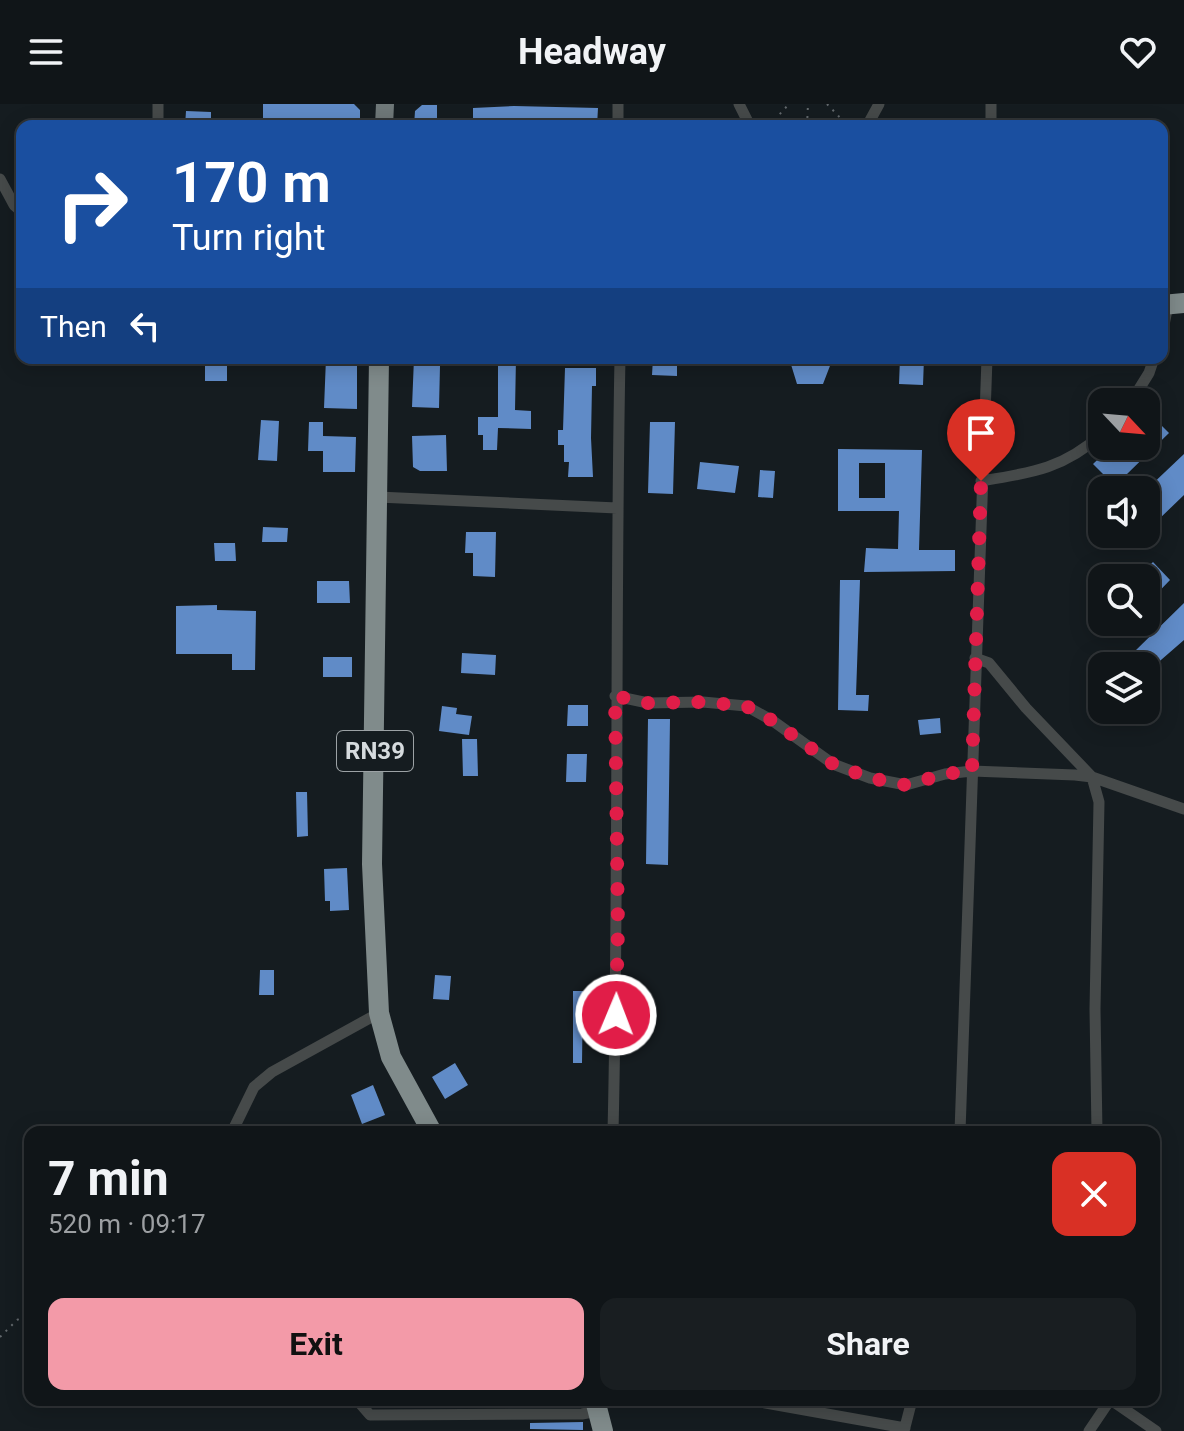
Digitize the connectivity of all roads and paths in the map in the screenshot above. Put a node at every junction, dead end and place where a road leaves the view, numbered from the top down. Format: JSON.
{"nodes":[{"id":1,"x":789,"y":104,"type":"edge"},
{"id":2,"x":827,"y":104,"type":"edge"},
{"id":3,"x":774,"y":120,"type":"edge"},
{"id":4,"x":842,"y":120,"type":"edge"},
{"id":5,"x":0,"y":179,"type":"edge"},
{"id":6,"x":16,"y":207,"type":"edge"},
{"id":7,"x":379,"y":364,"type":"edge"},
{"id":8,"x":620,"y":364,"type":"edge"},
{"id":9,"x":987,"y":364,"type":"edge"},
{"id":10,"x":1152,"y":364,"type":"edge"},
{"id":11,"x":1140,"y":388,"type":"edge"},
{"id":12,"x":1088,"y":446,"type":"edge"},
{"id":13,"x":981,"y":481,"type":"junction"},
{"id":14,"x":378,"y":497,"type":"junction"},
{"id":15,"x":617,"y":508,"type":"junction"},
{"id":16,"x":975,"y":658,"type":"junction"},
{"id":17,"x":615,"y":696,"type":"junction"},
{"id":18,"x":972,"y":771,"type":"junction"},
{"id":19,"x":1092,"y":777,"type":"junction"},
{"id":20,"x":1184,"y":809,"type":"edge"},
{"id":21,"x":379,"y":1013,"type":"junction"},
{"id":22,"x":235,"y":1126,"type":"edge"},
{"id":23,"x":429,"y":1126,"type":"edge"},
{"id":24,"x":613,"y":1126,"type":"edge"},
{"id":25,"x":960,"y":1126,"type":"edge"},
{"id":26,"x":1097,"y":1126,"type":"edge"},
{"id":27,"x":24,"y":1316,"type":"edge"},
{"id":28,"x":0,"y":1337,"type":"edge"},
{"id":29,"x":362,"y":1406,"type":"edge"},
{"id":30,"x":781,"y":1406,"type":"edge"},
{"id":31,"x":910,"y":1406,"type":"edge"},
{"id":32,"x":1107,"y":1406,"type":"edge"},
{"id":33,"x":1120,"y":1406,"type":"edge"},
{"id":34,"x":599,"y":1410,"type":"edge"},
{"id":35,"x":904,"y":1429,"type":"edge"},
{"id":36,"x":1089,"y":1431,"type":"edge"},
{"id":37,"x":1156,"y":1431,"type":"edge"}],
"edges":[{"from":1,"to":3,"type":"path"},
{"from":2,"to":4,"type":"path"},
{"from":5,"to":6,"type":"street"},
{"from":7,"to":14,"type":"highway","number":"RN39"},
{"from":8,"to":15,"type":"street"},
{"from":9,"to":13,"type":"street"},
{"from":10,"to":11,"type":"street"},
{"from":12,"to":13,"type":"street"},
{"from":13,"to":16,"type":"street"},
{"from":14,"to":15,"type":"street"},
{"from":14,"to":21,"type":"highway","number":"RN39"},
{"from":15,"to":17,"type":"street"},
{"from":16,"to":18,"type":"street"},
{"from":16,"to":19,"type":"street"},
{"from":17,"to":18,"type":"street"},
{"from":17,"to":24,"type":"street"},
{"from":18,"to":19,"type":"street"},
{"from":18,"to":25,"type":"street"},
{"from":19,"to":20,"type":"street"},
{"from":19,"to":26,"type":"street"},
{"from":21,"to":22,"type":"street"},
{"from":21,"to":23,"type":"highway","number":"RN39"},
{"from":27,"to":28,"type":"path"},
{"from":29,"to":34,"type":"street"},
{"from":30,"to":35,"type":"street"},
{"from":31,"to":35,"type":"street"},
{"from":32,"to":36,"type":"street"},
{"from":33,"to":37,"type":"street"}]}
